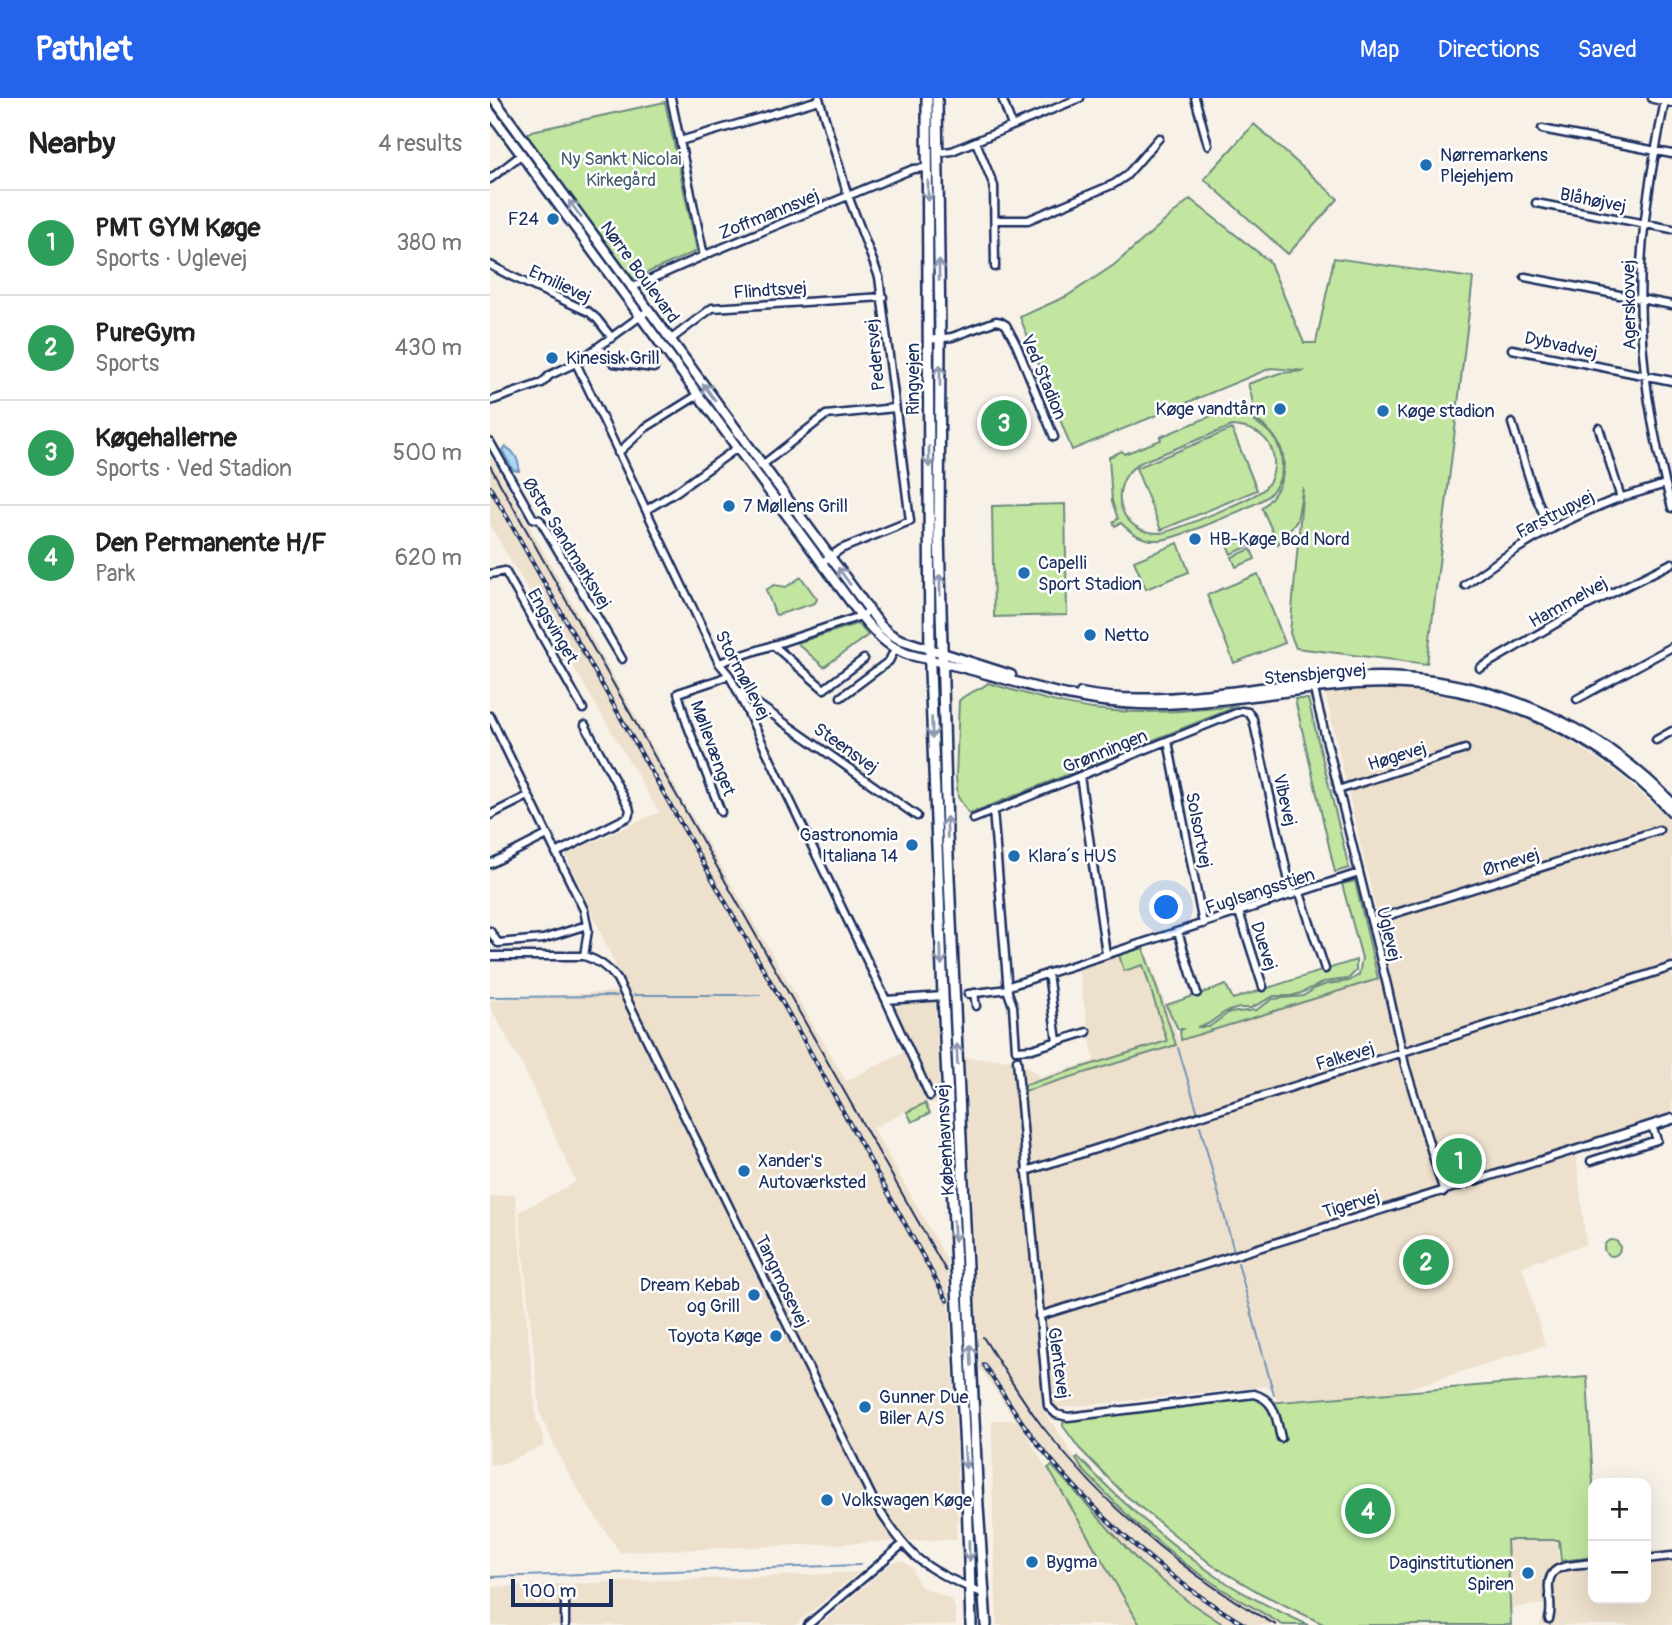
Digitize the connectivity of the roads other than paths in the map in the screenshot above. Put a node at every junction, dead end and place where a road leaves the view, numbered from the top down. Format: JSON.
{"nodes":[{"id":1,"x":671,"y":98,"type":"edge"},
{"id":2,"x":927,"y":98,"type":"edge"},
{"id":3,"x":937,"y":98,"type":"edge"},
{"id":4,"x":1002,"y":98,"type":"edge"},
{"id":5,"x":1080,"y":98,"type":"edge"},
{"id":6,"x":1195,"y":98,"type":"edge"},
{"id":7,"x":1653,"y":98,"type":"edge"},
{"id":8,"x":819,"y":99,"type":"edge"},
{"id":9,"x":495,"y":101,"type":"edge"},
{"id":10,"x":1669,"y":102,"type":"edge"},
{"id":11,"x":490,"y":113,"type":"edge"},
{"id":12,"x":1012,"y":126,"type":"junction"},
{"id":13,"x":1542,"y":129,"type":"dead end"},
{"id":14,"x":1159,"y":138,"type":"dead end"},
{"id":15,"x":680,"y":141,"type":"junction"},
{"id":16,"x":976,"y":142,"type":"junction"},
{"id":17,"x":1208,"y":145,"type":"dead end"},
{"id":18,"x":1655,"y":151,"type":"junction"},
{"id":19,"x":937,"y":153,"type":"junction"},
{"id":20,"x":1672,"y":154,"type":"edge"},
{"id":21,"x":521,"y":155,"type":"junction"},
{"id":22,"x":928,"y":168,"type":"junction"},
{"id":23,"x":490,"y":179,"type":"edge"},
{"id":24,"x":848,"y":196,"type":"junction"},
{"id":25,"x":1536,"y":203,"type":"dead end"},
{"id":26,"x":995,"y":220,"type":"junction"},
{"id":27,"x":1644,"y":224,"type":"junction"},
{"id":28,"x":1672,"y":229,"type":"edge"},
{"id":29,"x":704,"y":256,"type":"junction"},
{"id":30,"x":490,"y":265,"type":"edge"},
{"id":31,"x":995,"y":267,"type":"dead end"},
{"id":32,"x":1525,"y":277,"type":"dead end"},
{"id":33,"x":632,"y":287,"type":"junction"},
{"id":34,"x":623,"y":293,"type":"junction"},
{"id":35,"x":883,"y":297,"type":"junction"},
{"id":36,"x":1640,"y":299,"type":"junction"},
{"id":37,"x":1672,"y":305,"type":"edge"},
{"id":38,"x":649,"y":310,"type":"junction"},
{"id":39,"x":640,"y":316,"type":"junction"},
{"id":40,"x":612,"y":338,"type":"junction"},
{"id":41,"x":940,"y":339,"type":"junction"},
{"id":42,"x":670,"y":340,"type":"junction"},
{"id":43,"x":929,"y":340,"type":"junction"},
{"id":44,"x":599,"y":347,"type":"junction"},
{"id":45,"x":1512,"y":349,"type":"dead end"},
{"id":46,"x":576,"y":363,"type":"junction"},
{"id":47,"x":654,"y":368,"type":"dead end"},
{"id":48,"x":1645,"y":376,"type":"junction"},
{"id":49,"x":1672,"y":381,"type":"edge"},
{"id":50,"x":698,"y":395,"type":"junction"},
{"id":51,"x":490,"y":401,"type":"edge"},
{"id":52,"x":895,"y":408,"type":"junction"},
{"id":53,"x":1512,"y":423,"type":"dead end"},
{"id":54,"x":1599,"y":428,"type":"dead end"},
{"id":55,"x":1054,"y":438,"type":"dead end"},
{"id":56,"x":490,"y":443,"type":"edge"},
{"id":57,"x":737,"y":448,"type":"junction"},
{"id":58,"x":618,"y":453,"type":"junction"},
{"id":59,"x":762,"y":465,"type":"junction"},
{"id":60,"x":754,"y":471,"type":"junction"},
{"id":61,"x":1665,"y":484,"type":"junction"},
{"id":62,"x":1621,"y":498,"type":"junction"},
{"id":63,"x":1672,"y":508,"type":"edge"},
{"id":64,"x":646,"y":510,"type":"junction"},
{"id":65,"x":1550,"y":529,"type":"junction"},
{"id":66,"x":830,"y":557,"type":"junction"},
{"id":67,"x":821,"y":563,"type":"junction"},
{"id":68,"x":1672,"y":563,"type":"edge"},
{"id":69,"x":490,"y":574,"type":"edge"},
{"id":70,"x":1465,"y":585,"type":"dead end"},
{"id":71,"x":865,"y":613,"type":"junction"},
{"id":72,"x":773,"y":645,"type":"junction"},
{"id":73,"x":1672,"y":648,"type":"edge"},
{"id":74,"x":895,"y":649,"type":"junction"},
{"id":75,"x":930,"y":654,"type":"junction"},
{"id":76,"x":942,"y":658,"type":"junction"},
{"id":77,"x":622,"y":659,"type":"dead end"},
{"id":78,"x":864,"y":659,"type":"dead end"},
{"id":79,"x":719,"y":663,"type":"junction"},
{"id":80,"x":1480,"y":668,"type":"dead end"},
{"id":81,"x":729,"y":675,"type":"junction"},
{"id":82,"x":1312,"y":685,"type":"junction"},
{"id":83,"x":737,"y":690,"type":"junction"},
{"id":84,"x":842,"y":696,"type":"dead end"},
{"id":85,"x":1577,"y":699,"type":"dead end"},
{"id":86,"x":758,"y":704,"type":"junction"},
{"id":87,"x":583,"y":709,"type":"dead end"},
{"id":88,"x":1248,"y":712,"type":"joint"},
{"id":89,"x":749,"y":713,"type":"junction"},
{"id":90,"x":490,"y":716,"type":"edge"},
{"id":91,"x":585,"y":725,"type":"dead end"},
{"id":92,"x":1672,"y":731,"type":"edge"},
{"id":93,"x":1656,"y":740,"type":"dead end"},
{"id":94,"x":1168,"y":741,"type":"junction"},
{"id":95,"x":1465,"y":750,"type":"dead end"},
{"id":96,"x":1080,"y":776,"type":"junction"},
{"id":97,"x":1338,"y":790,"type":"junction"},
{"id":98,"x":528,"y":796,"type":"junction"},
{"id":99,"x":1672,"y":803,"type":"edge"},
{"id":100,"x":993,"y":810,"type":"junction"},
{"id":101,"x":721,"y":812,"type":"dead end"},
{"id":102,"x":1672,"y":812,"type":"edge"},
{"id":103,"x":490,"y":815,"type":"edge"},
{"id":104,"x":917,"y":816,"type":"dead end"},
{"id":105,"x":973,"y":819,"type":"dead end"},
{"id":106,"x":1660,"y":830,"type":"dead end"},
{"id":107,"x":547,"y":835,"type":"junction"},
{"id":108,"x":556,"y":853,"type":"junction"},
{"id":109,"x":490,"y":864,"type":"edge"},
{"id":110,"x":1359,"y":873,"type":"junction"},
{"id":111,"x":1300,"y":893,"type":"junction"},
{"id":112,"x":1292,"y":895,"type":"junction"},
{"id":113,"x":1239,"y":912,"type":"junction"},
{"id":114,"x":1371,"y":921,"type":"junction"},
{"id":115,"x":1203,"y":924,"type":"junction"},
{"id":116,"x":587,"y":925,"type":"junction"},
{"id":117,"x":490,"y":931,"type":"edge"},
{"id":118,"x":1178,"y":932,"type":"junction"},
{"id":119,"x":1106,"y":954,"type":"junction"},
{"id":120,"x":490,"y":956,"type":"edge"},
{"id":121,"x":584,"y":956,"type":"junction"},
{"id":122,"x":1672,"y":967,"type":"edge"},
{"id":123,"x":1325,"y":969,"type":"dead end"},
{"id":124,"x":1048,"y":973,"type":"junction"},
{"id":125,"x":1264,"y":987,"type":"dead end"},
{"id":126,"x":1009,"y":988,"type":"junction"},
{"id":127,"x":1197,"y":993,"type":"dead end"},
{"id":128,"x":943,"y":996,"type":"junction"},
{"id":129,"x":886,"y":1000,"type":"junction"},
{"id":130,"x":976,"y":1006,"type":"dead end"},
{"id":131,"x":1087,"y":1032,"type":"dead end"},
{"id":132,"x":1057,"y":1041,"type":"junction"},
{"id":133,"x":1403,"y":1053,"type":"junction"},
{"id":134,"x":1017,"y":1060,"type":"dead end"},
{"id":135,"x":930,"y":1096,"type":"dead end"},
{"id":136,"x":1672,"y":1119,"type":"edge"},
{"id":137,"x":1652,"y":1126,"type":"junction"},
{"id":138,"x":1597,"y":1143,"type":"joint"},
{"id":139,"x":1591,"y":1161,"type":"dead end"},
{"id":140,"x":1026,"y":1171,"type":"junction"},
{"id":141,"x":1444,"y":1192,"type":"junction"},
{"id":142,"x":1039,"y":1316,"type":"junction"},
{"id":143,"x":1281,"y":1438,"type":"dead end"},
{"id":144,"x":904,"y":1544,"type":"junction"},
{"id":145,"x":1672,"y":1556,"type":"edge"},
{"id":146,"x":1651,"y":1558,"type":"edge"},
{"id":147,"x":1588,"y":1564,"type":"edge"},
{"id":148,"x":970,"y":1587,"type":"junction"},
{"id":149,"x":984,"y":1594,"type":"junction"},
{"id":150,"x":565,"y":1599,"type":"dead end"},
{"id":151,"x":1549,"y":1619,"type":"dead end"},
{"id":152,"x":813,"y":1624,"type":"edge"},
{"id":153,"x":565,"y":1625,"type":"edge"},
{"id":154,"x":971,"y":1625,"type":"edge"},
{"id":155,"x":986,"y":1625,"type":"edge"}],
"edges":[{"from":1,"to":15,"type":"street"},
{"from":2,"to":22,"type":"main road","name":"Ringvejen"},
{"from":3,"to":19,"type":"main road","name":"Ringvejen"},
{"from":4,"to":12,"type":"street"},
{"from":5,"to":12,"type":"street"},
{"from":6,"to":17,"type":"street"},
{"from":7,"to":10,"type":"street"},
{"from":8,"to":15,"type":"street"},
{"from":8,"to":24,"type":"street","name":"Pedersvej"},
{"from":9,"to":11,"type":"street"},
{"from":33,"to":9,"type":"street","name":"Nørre Boulevard","one_way":true},
{"from":10,"to":18,"type":"street","name":"Agerskovvej"},
{"from":11,"to":21,"type":"street","name":"Nørre Boulevard"},
{"from":12,"to":16,"type":"street"},
{"from":13,"to":18,"type":"street"},
{"from":14,"to":26,"type":"street"},
{"from":15,"to":29,"type":"street"},
{"from":16,"to":19,"type":"street"},
{"from":16,"to":26,"type":"street"},
{"from":18,"to":20,"type":"street"},
{"from":18,"to":27,"type":"street","name":"Agerskovvej"},
{"from":41,"to":19,"type":"main road","name":"Ringvejen","one_way":true},
{"from":21,"to":23,"type":"street"},
{"from":21,"to":34,"type":"street","name":"Nørre Boulevard"},
{"from":22,"to":24,"type":"street","name":"Zoffmannsvej"},
{"from":22,"to":43,"type":"main road","name":"Ringvejen","one_way":true},
{"from":24,"to":29,"type":"street","name":"Zoffmannsvej"},
{"from":24,"to":35,"type":"street","name":"Pedersvej"},
{"from":25,"to":27,"type":"street","name":"Blåhøjvej"},
{"from":26,"to":31,"type":"street"},
{"from":27,"to":28,"type":"street","name":"Blåhøjvej"},
{"from":27,"to":36,"type":"street","name":"Agerskovvej"},
{"from":29,"to":33,"type":"street","name":"Zoffmannsvej"},
{"from":30,"to":40,"type":"street","name":"Emilievej"},
{"from":32,"to":36,"type":"street"},
{"from":33,"to":34,"type":"street","name":"Zoffmannsvej"},
{"from":33,"to":38,"type":"street","name":"Nørre Boulevard"},
{"from":34,"to":39,"type":"street","name":"Nørre Boulevard"},
{"from":35,"to":42,"type":"street","name":"Flindtsvej"},
{"from":35,"to":52,"type":"street","name":"Pedersvej"},
{"from":36,"to":37,"type":"street"},
{"from":36,"to":48,"type":"street","name":"Agerskovvej"},
{"from":38,"to":39,"type":"street"},
{"from":38,"to":42,"type":"street","name":"Nørre Boulevard"},
{"from":39,"to":40,"type":"street"},
{"from":39,"to":50,"type":"street","name":"Nørre Boulevard"},
{"from":40,"to":44,"type":"street"},
{"from":41,"to":43,"type":"street","name":"Ved Stadion"},
{"from":41,"to":55,"type":"street","name":"Ved Stadion"},
{"from":76,"to":41,"type":"main road","name":"Ringvejen","one_way":true},
{"from":59,"to":42,"type":"street","name":"Nørre Boulevard","one_way":true},
{"from":43,"to":75,"type":"main road","name":"Ringvejen","one_way":true},
{"from":44,"to":46,"type":"street"},
{"from":44,"to":47,"type":"street"},
{"from":45,"to":48,"type":"street","name":"Dybvadvej"},
{"from":46,"to":51,"type":"street"},
{"from":46,"to":58,"type":"street","name":"Stormøllevej"},
{"from":48,"to":49,"type":"street","name":"Dybvadvej"},
{"from":48,"to":61,"type":"street","name":"Agerskovvej"},
{"from":50,"to":57,"type":"street","name":"Nørre Boulevard"},
{"from":50,"to":58,"type":"street"},
{"from":52,"to":59,"type":"street"},
{"from":52,"to":66,"type":"street","name":"Pedersvej"},
{"from":53,"to":65,"type":"street"},
{"from":54,"to":62,"type":"street"},
{"from":56,"to":77,"type":"street","name":"Østre Sandmarksvej"},
{"from":57,"to":60,"type":"street","name":"Nørre Boulevard"},
{"from":57,"to":64,"type":"street"},
{"from":58,"to":64,"type":"street","name":"Stormøllevej"},
{"from":59,"to":60,"type":"street"},
{"from":59,"to":66,"type":"street","name":"Nørre Boulevard"},
{"from":60,"to":67,"type":"street","name":"Nørre Boulevard"},
{"from":61,"to":62,"type":"street","name":"Farstrupvej"},
{"from":61,"to":63,"type":"street","name":"Agerskovvej"},
{"from":62,"to":65,"type":"street","name":"Farstrupvej"},
{"from":64,"to":79,"type":"street","name":"Stormøllevej"},
{"from":65,"to":70,"type":"street","name":"Farstrupvej"},
{"from":66,"to":67,"type":"street","name":"Pedersvej"},
{"from":71,"to":66,"type":"street","name":"Nørre Boulevard","one_way":true},
{"from":67,"to":71,"type":"street","name":"Nørre Boulevard"},
{"from":68,"to":80,"type":"street","name":"Hammelvej"},
{"from":69,"to":87,"type":"street","name":"Engsvinget"},
{"from":71,"to":72,"type":"street"},
{"from":71,"to":74,"type":"street","name":"Nørre Boulevard"},
{"from":71,"to":75,"type":"street","name":"Nørre Boulevard"},
{"from":72,"to":78,"type":"street"},
{"from":72,"to":79,"type":"street"},
{"from":73,"to":85,"type":"street"},
{"from":74,"to":75,"type":"street","name":"Nørre Boulevard"},
{"from":74,"to":84,"type":"street"},
{"from":75,"to":76,"type":"street","name":"Stensbjergvej"},
{"from":75,"to":128,"type":"main road","name":"Københavnsvej","one_way":true},
{"from":76,"to":82,"type":"street","name":"Stensbjergvej"},
{"from":149,"to":76,"type":"main road","name":"Københavnsvej","one_way":true},
{"from":79,"to":81,"type":"street","name":"Stormøllevej"},
{"from":81,"to":83,"type":"street","name":"Stormøllevej"},
{"from":81,"to":101,"type":"street","name":"Møllevænget"},
{"from":82,"to":97,"type":"street","name":"Uglevej"},
{"from":82,"to":99,"type":"street","name":"Stensbjergvej"},
{"from":82,"to":102,"type":"street","name":"Stensbjergvej"},
{"from":83,"to":86,"type":"street","name":"Steensvej"},
{"from":83,"to":89,"type":"street","name":"Stormøllevej"},
{"from":86,"to":89,"type":"street"},
{"from":86,"to":104,"type":"street","name":"Steensvej"},
{"from":88,"to":94,"type":"street","name":"Grønningen"},
{"from":88,"to":112,"type":"street","name":"Vibevej"},
{"from":89,"to":129,"type":"street","name":"Stormøllevej"},
{"from":90,"to":98,"type":"street"},
{"from":91,"to":108,"type":"street"},
{"from":92,"to":93,"type":"street"},
{"from":94,"to":96,"type":"street","name":"Grønningen"},
{"from":94,"to":115,"type":"street","name":"Solsortvej"},
{"from":95,"to":97,"type":"street","name":"Høgevej"},
{"from":96,"to":100,"type":"street","name":"Grønningen"},
{"from":96,"to":119,"type":"street"},
{"from":97,"to":110,"type":"street","name":"Uglevej"},
{"from":98,"to":103,"type":"street"},
{"from":98,"to":107,"type":"street"},
{"from":100,"to":105,"type":"street","name":"Grønningen"},
{"from":100,"to":126,"type":"street"},
{"from":106,"to":114,"type":"street","name":"Ørnevej"},
{"from":107,"to":108,"type":"street"},
{"from":107,"to":109,"type":"street"},
{"from":108,"to":116,"type":"street"},
{"from":110,"to":111,"type":"street","name":"Fuglsangsstien"},
{"from":110,"to":114,"type":"street","name":"Uglevej"},
{"from":111,"to":112,"type":"street","name":"Fuglsangsstien"},
{"from":111,"to":123,"type":"street"},
{"from":112,"to":113,"type":"street","name":"Fuglsangsstien"},
{"from":113,"to":115,"type":"street","name":"Fuglsangsstien"},
{"from":113,"to":125,"type":"street","name":"Duevej"},
{"from":114,"to":133,"type":"street","name":"Uglevej"},
{"from":115,"to":118,"type":"street","name":"Fuglsangsstien"},
{"from":116,"to":117,"type":"street"},
{"from":116,"to":121,"type":"street"},
{"from":118,"to":119,"type":"street","name":"Fuglsangsstien"},
{"from":118,"to":127,"type":"street"},
{"from":119,"to":124,"type":"street","name":"Fuglsangsstien"},
{"from":120,"to":121,"type":"street"},
{"from":121,"to":144,"type":"street","name":"Tangmosevej"},
{"from":122,"to":133,"type":"street","name":"Falkevej"},
{"from":124,"to":126,"type":"street","name":"Fuglsangsstien"},
{"from":124,"to":132,"type":"street"},
{"from":126,"to":130,"type":"street","name":"Fuglsangsstien"},
{"from":126,"to":132,"type":"street"},
{"from":128,"to":129,"type":"street"},
{"from":128,"to":148,"type":"main road","name":"Københavnsvej","one_way":true},
{"from":129,"to":135,"type":"street","name":"Stormøllevej"},
{"from":131,"to":132,"type":"street"},
{"from":133,"to":140,"type":"street","name":"Falkevej"},
{"from":133,"to":141,"type":"street","name":"Uglevej"},
{"from":134,"to":140,"type":"street","name":"Glentevej"},
{"from":136,"to":137,"type":"street","name":"Tigervej"},
{"from":137,"to":138,"type":"street","name":"Tigervej"},
{"from":137,"to":139,"type":"street"},
{"from":138,"to":141,"type":"street","name":"Tigervej"},
{"from":140,"to":142,"type":"street","name":"Glentevej"},
{"from":141,"to":142,"type":"street","name":"Tigervej"},
{"from":142,"to":143,"type":"street","name":"Glentevej"},
{"from":144,"to":148,"type":"street","name":"Tangmosevej"},
{"from":144,"to":152,"type":"street"},
{"from":145,"to":146,"type":"street"},
{"from":147,"to":151,"type":"street"},
{"from":148,"to":149,"type":"street","name":"Tangmosevej"},
{"from":148,"to":154,"type":"main road","name":"Københavnsvej"},
{"from":149,"to":155,"type":"main road","name":"Københavnsvej"},
{"from":150,"to":153,"type":"street"}]}
